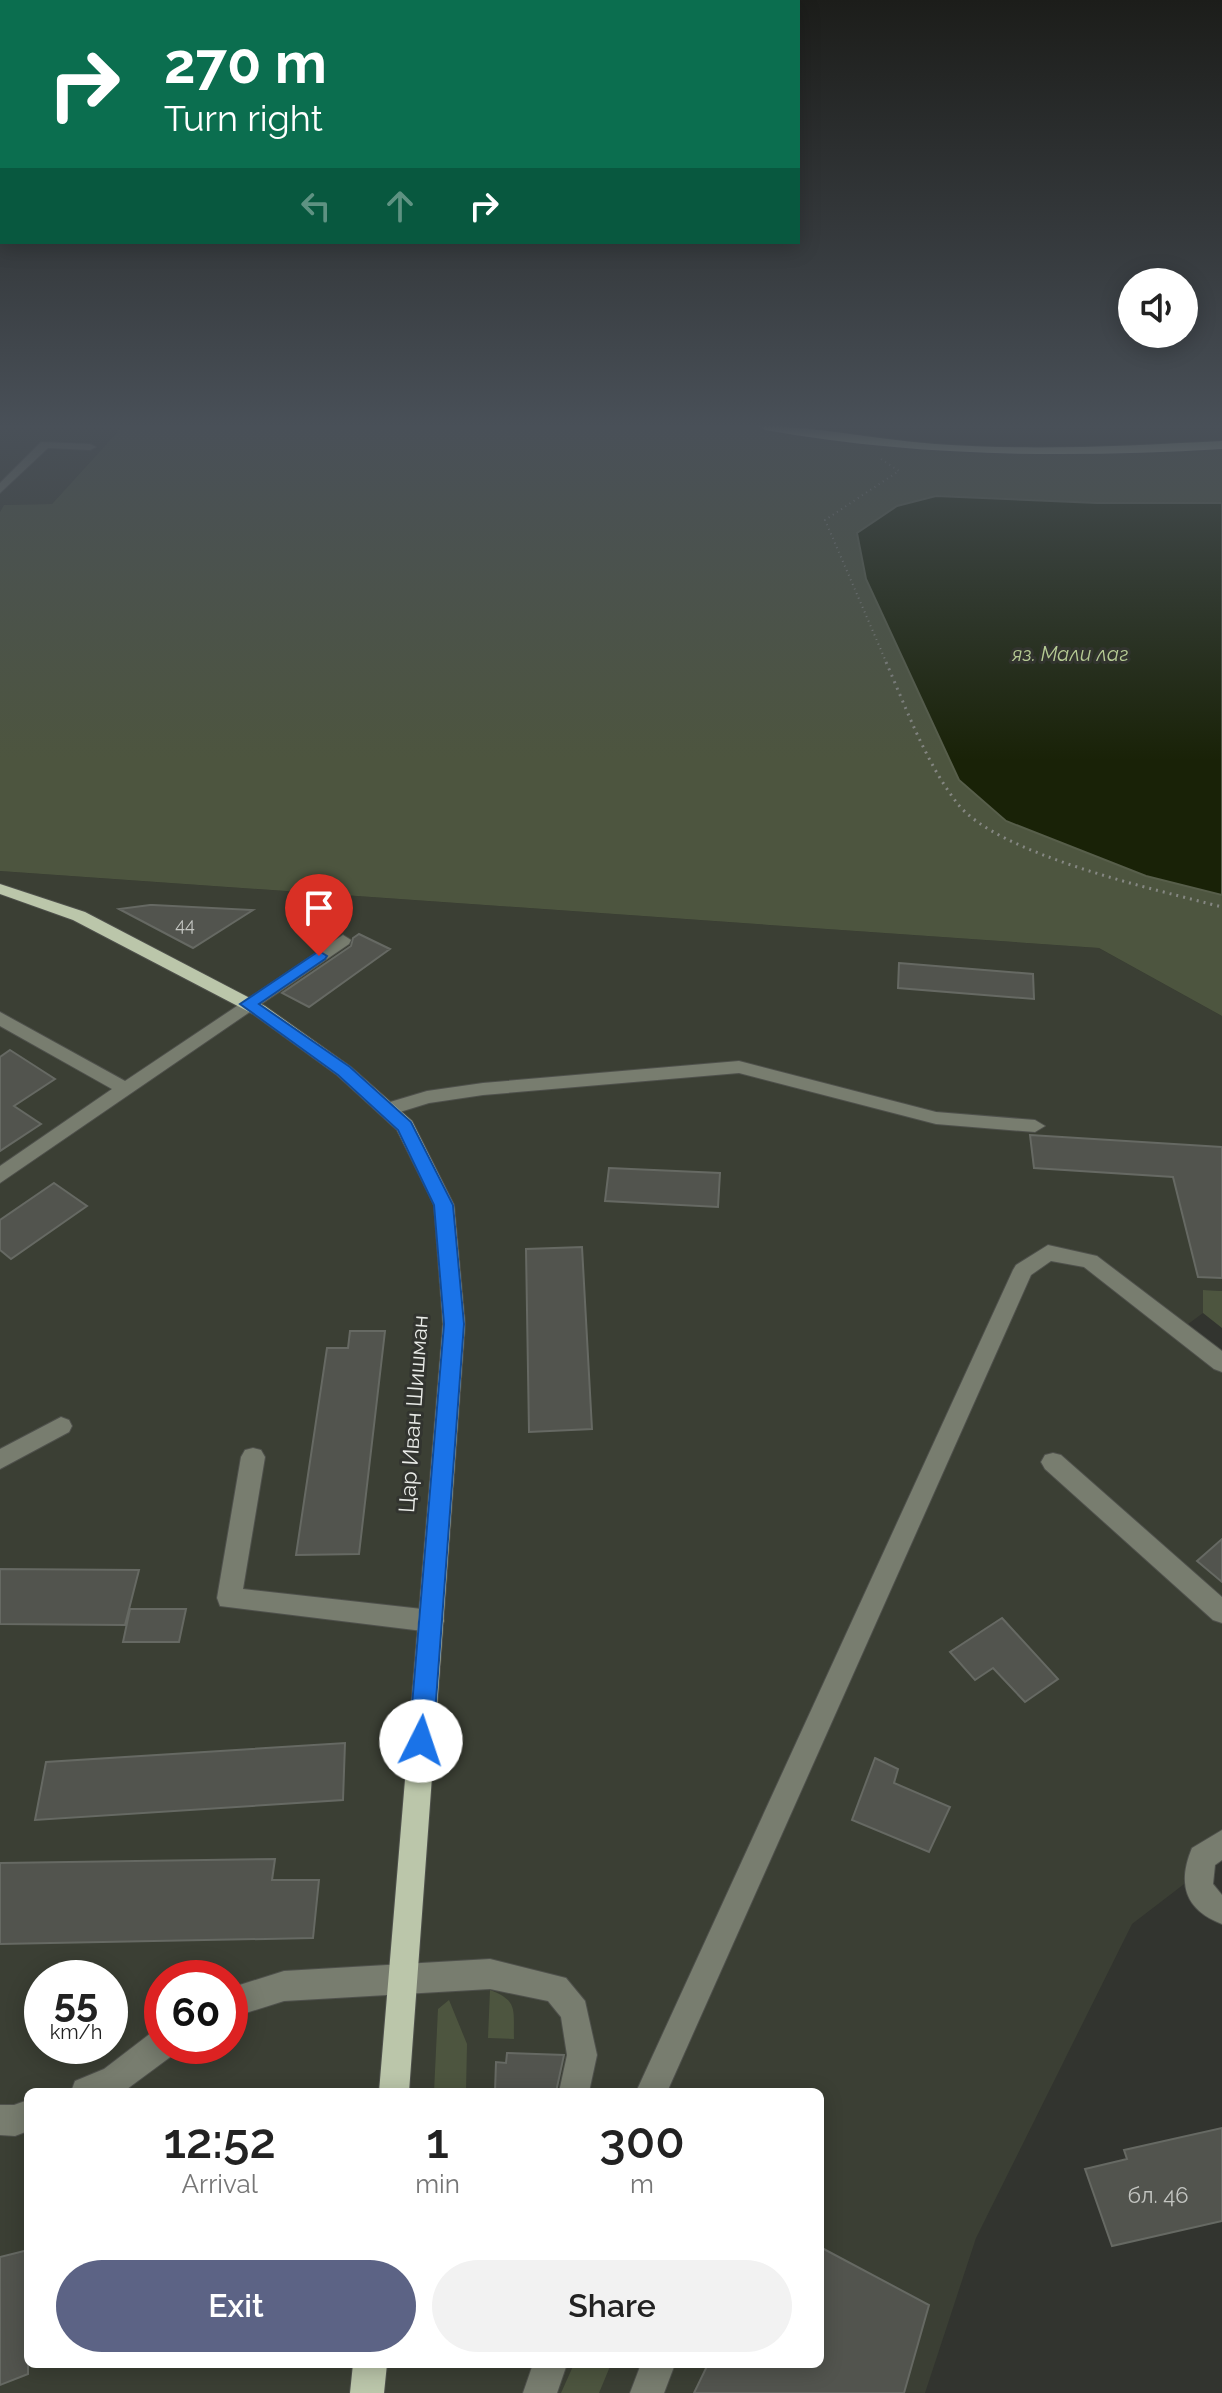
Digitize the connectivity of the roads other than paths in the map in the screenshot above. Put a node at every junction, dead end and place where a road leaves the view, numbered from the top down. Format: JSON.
{"nodes":[{"id":1,"x":0,"y":889,"type":"edge"},
{"id":2,"x":343,"y":940,"type":"dead end"},
{"id":3,"x":248,"y":1004,"type":"junction"},
{"id":4,"x":0,"y":1018,"type":"edge"},
{"id":5,"x":126,"y":1089,"type":"junction"},
{"id":6,"x":387,"y":1110,"type":"junction"},
{"id":7,"x":1035,"y":1126,"type":"dead end"},
{"id":8,"x":0,"y":1176,"type":"edge"},
{"id":9,"x":1222,"y":1363,"type":"edge"},
{"id":10,"x":61,"y":1426,"type":"dead end"},
{"id":11,"x":253,"y":1457,"type":"dead end"},
{"id":12,"x":0,"y":1460,"type":"edge"},
{"id":13,"x":1053,"y":1462,"type":"dead end"},
{"id":14,"x":1222,"y":1612,"type":"edge"},
{"id":15,"x":431,"y":1621,"type":"junction"},
{"id":16,"x":1222,"y":1844,"type":"edge"},
{"id":17,"x":1222,"y":1910,"type":"edge"},
{"id":18,"x":402,"y":1981,"type":"junction"},
{"id":19,"x":248,"y":1997,"type":"edge"},
{"id":20,"x":144,"y":2058,"type":"edge"},
{"id":21,"x":96,"y":2088,"type":"edge"},
{"id":22,"x":394,"y":2088,"type":"edge"},
{"id":23,"x":575,"y":2088,"type":"edge"},
{"id":24,"x":653,"y":2088,"type":"edge"},
{"id":25,"x":24,"y":2117,"type":"edge"},
{"id":26,"x":0,"y":2120,"type":"edge"},
{"id":27,"x":370,"y":2368,"type":"edge"},
{"id":28,"x":549,"y":2368,"type":"edge"},
{"id":29,"x":656,"y":2368,"type":"edge"},
{"id":30,"x":367,"y":2393,"type":"edge"},
{"id":31,"x":540,"y":2393,"type":"edge"},
{"id":32,"x":647,"y":2393,"type":"edge"}],
"edges":[{"from":1,"to":3,"type":"main road","name":"Цар Иван Шишман"},
{"from":2,"to":3,"type":"street"},
{"from":3,"to":5,"type":"street"},
{"from":3,"to":6,"type":"main road","name":"Цар Иван Шишман"},
{"from":4,"to":5,"type":"street"},
{"from":5,"to":8,"type":"street"},
{"from":6,"to":7,"type":"street"},
{"from":6,"to":15,"type":"main road","name":"Цар Иван Шишман"},
{"from":9,"to":24,"type":"street"},
{"from":10,"to":12,"type":"street"},
{"from":11,"to":15,"type":"street"},
{"from":13,"to":14,"type":"street"},
{"from":15,"to":18,"type":"main road","name":"Цар Иван Шишман"},
{"from":16,"to":17,"type":"street"},
{"from":18,"to":19,"type":"street"},
{"from":18,"to":22,"type":"main road","name":"Цар Иван Шишман"},
{"from":18,"to":23,"type":"street"},
{"from":20,"to":21,"type":"street"},
{"from":25,"to":26,"type":"street"},
{"from":27,"to":30,"type":"main road"},
{"from":28,"to":31,"type":"street"},
{"from":29,"to":32,"type":"street"}]}
